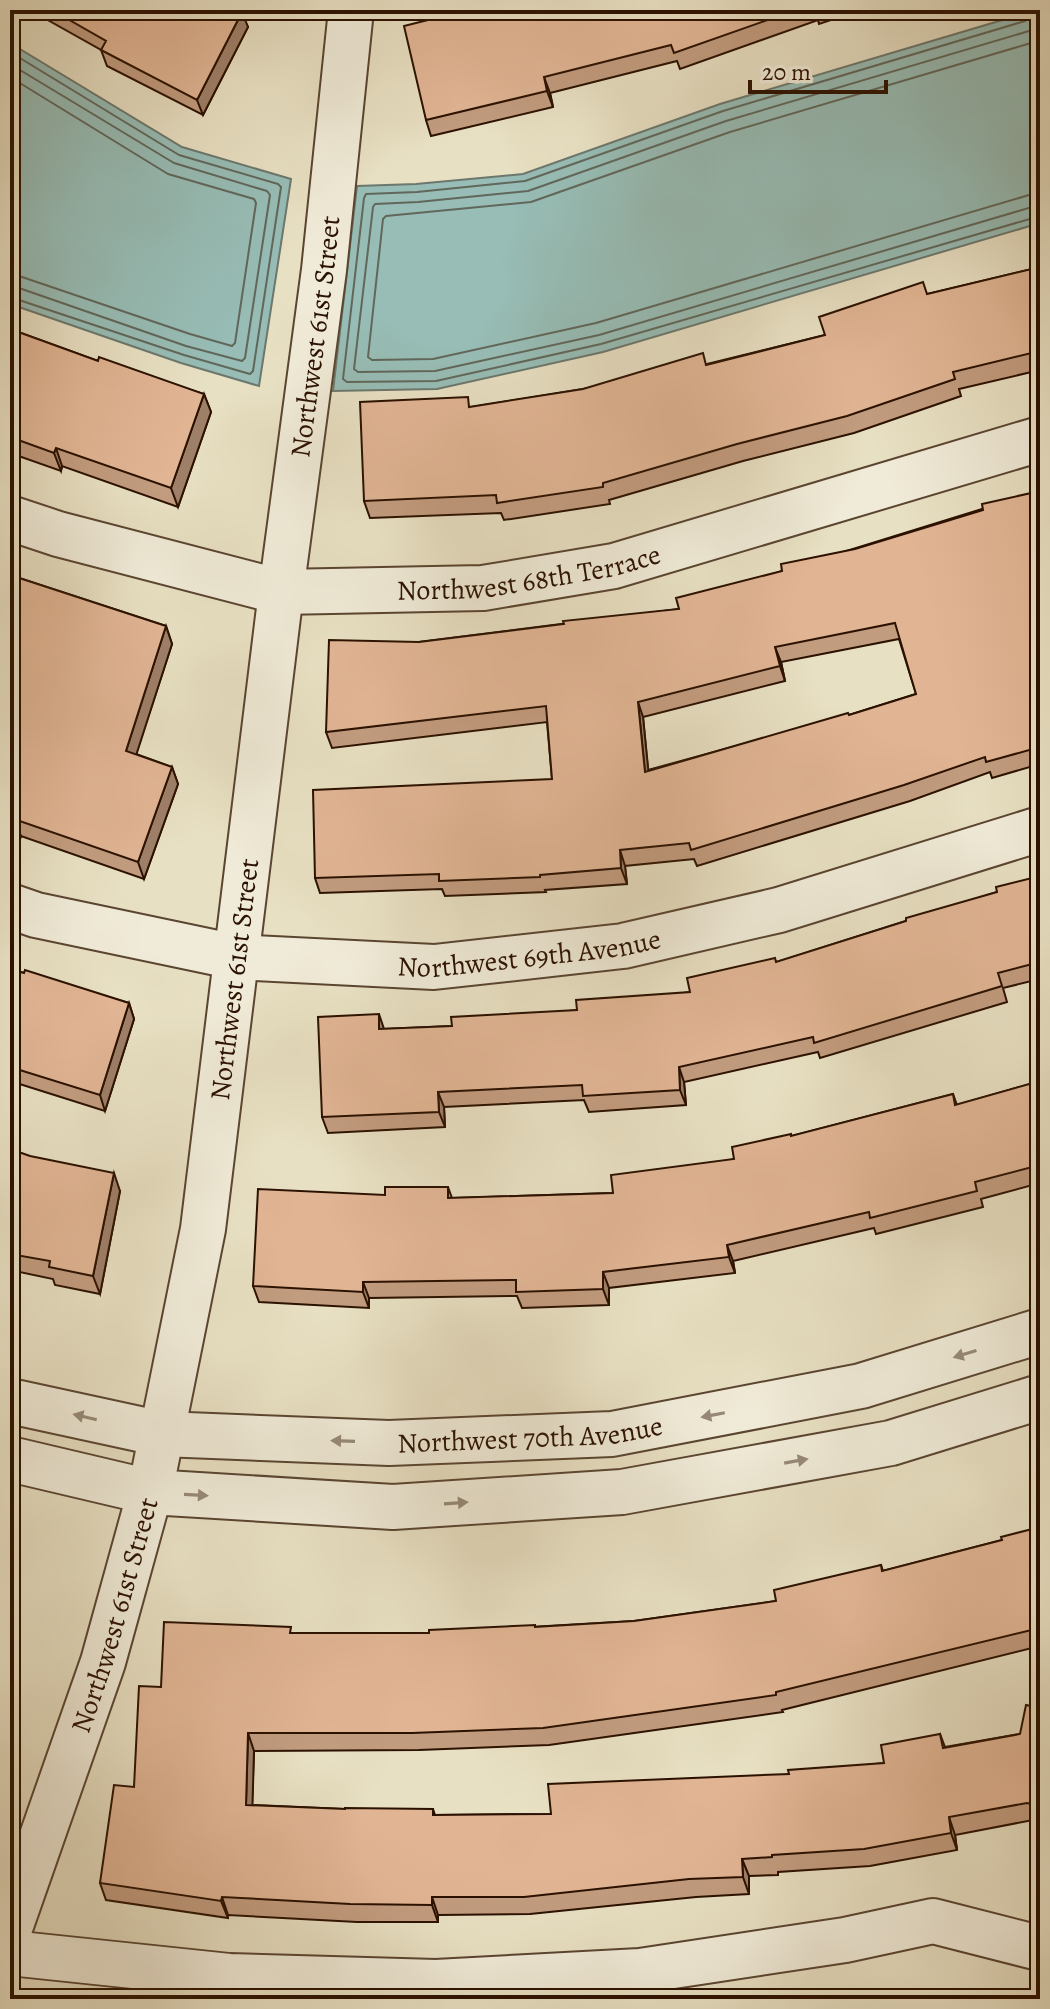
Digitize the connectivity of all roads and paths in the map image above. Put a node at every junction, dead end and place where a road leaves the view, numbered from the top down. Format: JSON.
{"nodes":[{"id":1,"x":351,"y":10,"type":"edge"},
{"id":2,"x":1040,"y":439,"type":"edge"},
{"id":3,"x":10,"y":518,"type":"edge"},
{"id":4,"x":281,"y":592,"type":"junction"},
{"id":5,"x":1040,"y":829,"type":"edge"},
{"id":6,"x":10,"y":906,"type":"edge"},
{"id":7,"x":236,"y":957,"type":"junction"},
{"id":8,"x":1040,"y":1331,"type":"edge"},
{"id":9,"x":1040,"y":1397,"type":"edge"},
{"id":10,"x":10,"y":1401,"type":"edge"},
{"id":11,"x":162,"y":1434,"type":"junction"},
{"id":12,"x":10,"y":1459,"type":"edge"},
{"id":13,"x":150,"y":1492,"type":"junction"},
{"id":14,"x":10,"y":1928,"type":"edge"},
{"id":15,"x":1039,"y":1948,"type":"edge"},
{"id":16,"x":10,"y":1953,"type":"edge"}],
"edges":[{"from":1,"to":4,"type":"street","name":"Northwest 61st Street"},
{"from":2,"to":4,"type":"street","name":"Northwest 68th Terrace"},
{"from":3,"to":4,"type":"street","name":"Northwest 68th Terrace"},
{"from":4,"to":7,"type":"street","name":"Northwest 61st Street"},
{"from":5,"to":7,"type":"street","name":"Northwest 69th Avenue"},
{"from":6,"to":7,"type":"street","name":"Northwest 69th Avenue"},
{"from":7,"to":11,"type":"street","name":"Northwest 61st Street"},
{"from":8,"to":11,"type":"street","name":"Northwest 70th Avenue","one_way":true},
{"from":13,"to":9,"type":"street","one_way":true},
{"from":11,"to":10,"type":"street","name":"Northwest 70th Avenue","one_way":true},
{"from":11,"to":13,"type":"street","name":"Northwest 61st Street"},
{"from":12,"to":13,"type":"street"},
{"from":13,"to":14,"type":"street","name":"Northwest 61st Street"},
{"from":15,"to":16,"type":"street"}]}
